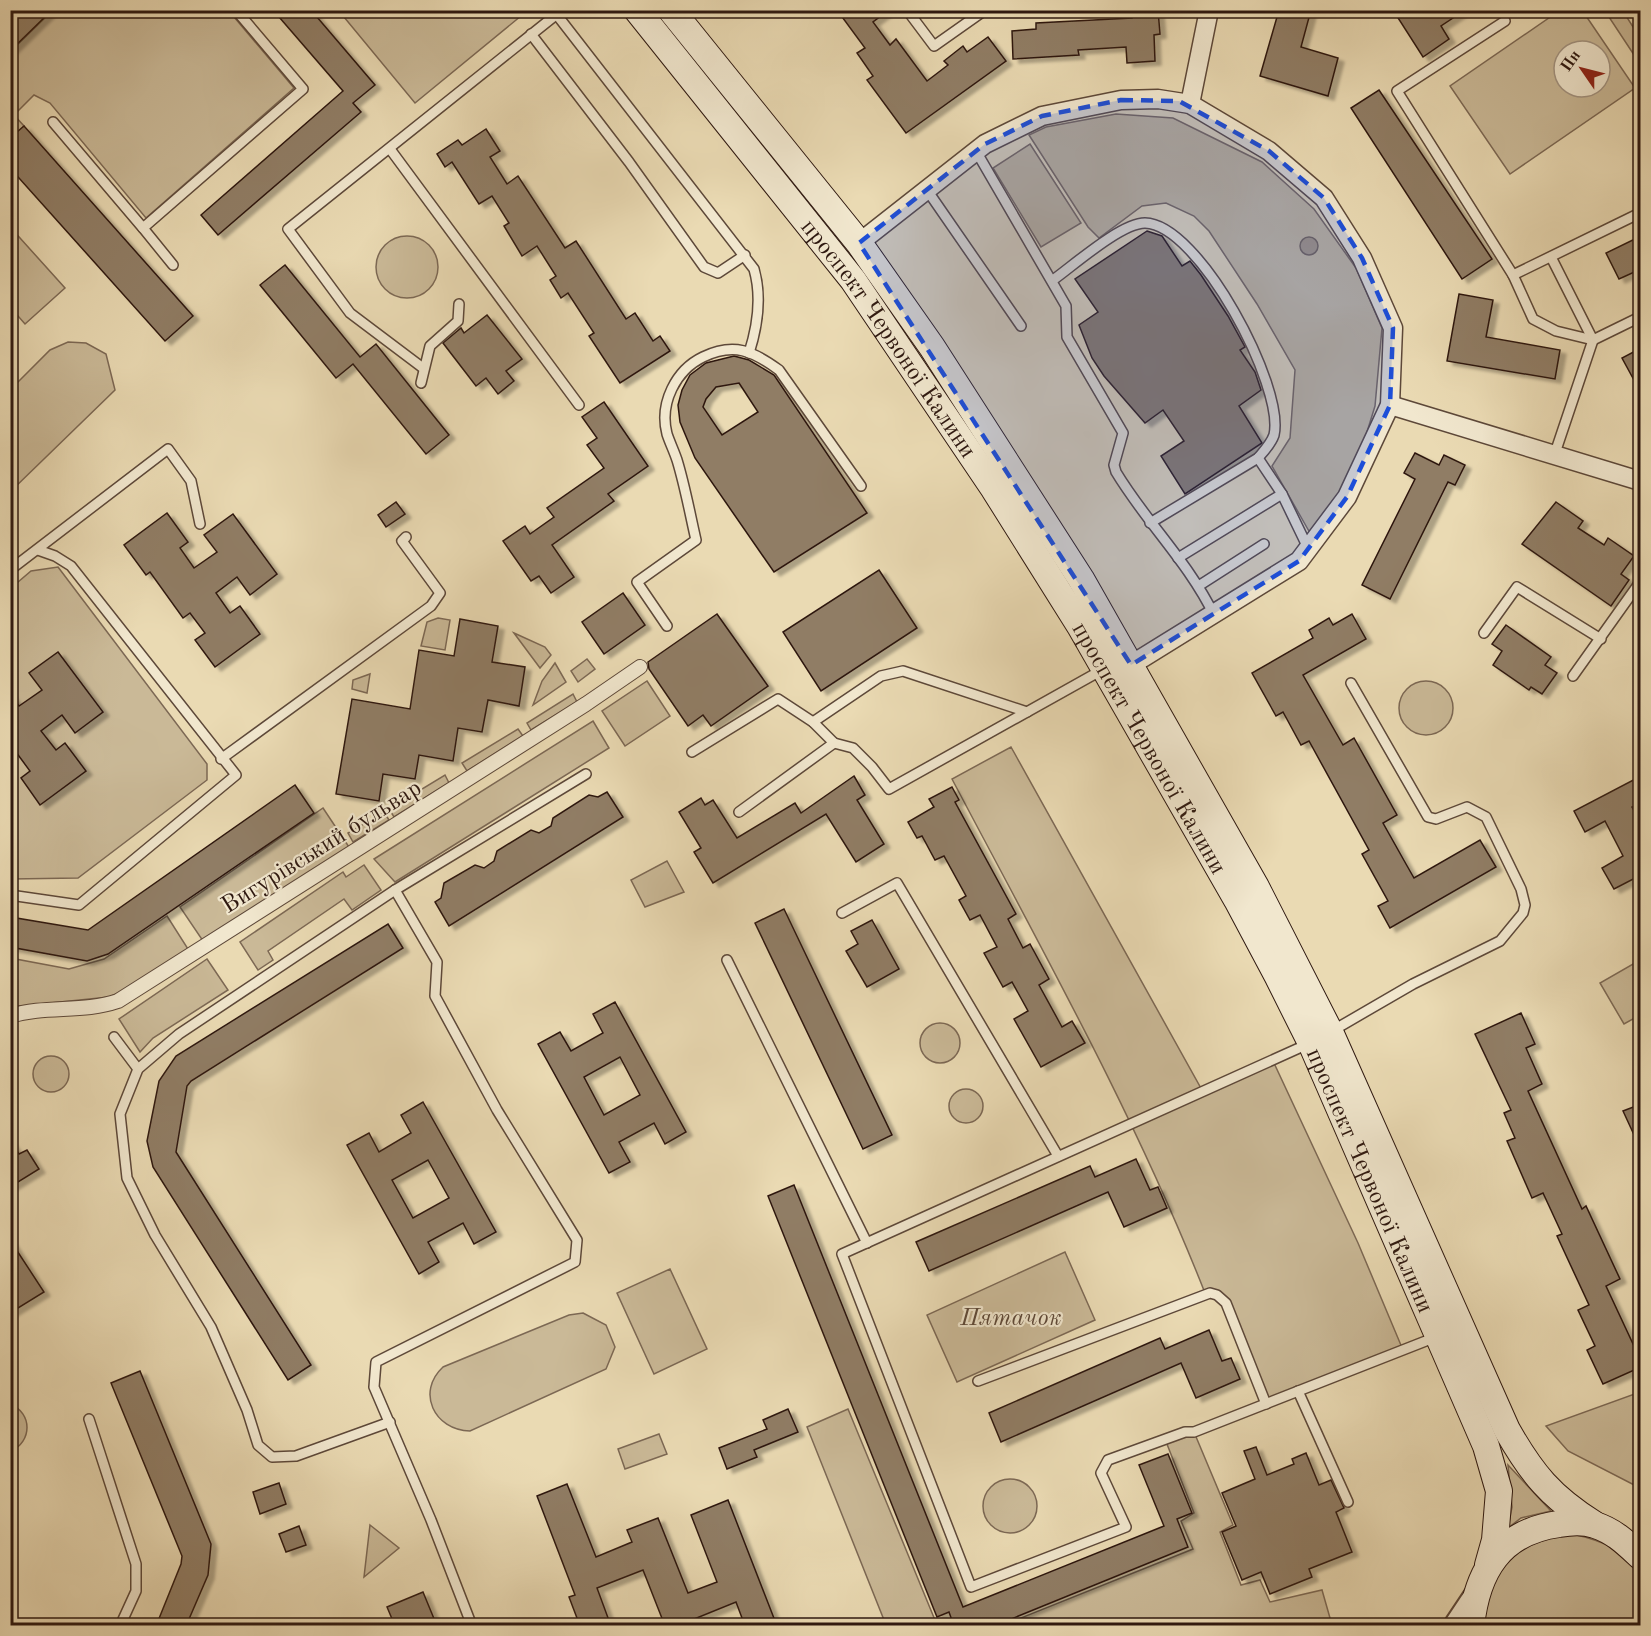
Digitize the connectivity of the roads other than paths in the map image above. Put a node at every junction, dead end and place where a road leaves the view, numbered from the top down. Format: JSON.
{"nodes":[{"id":1,"x":236,"y":10,"type":"edge"},
{"id":2,"x":637,"y":10,"type":"edge"},
{"id":3,"x":671,"y":10,"type":"edge"},
{"id":4,"x":907,"y":10,"type":"edge"},
{"id":5,"x":985,"y":10,"type":"edge"},
{"id":6,"x":1209,"y":10,"type":"edge"},
{"id":7,"x":560,"y":13,"type":"edge"},
{"id":8,"x":1504,"y":21,"type":"dead end"},
{"id":9,"x":531,"y":34,"type":"junction"},
{"id":10,"x":1190,"y":104,"type":"junction"},
{"id":11,"x":54,"y":122,"type":"dead end"},
{"id":12,"x":390,"y":149,"type":"junction"},
{"id":13,"x":976,"y":151,"type":"junction"},
{"id":14,"x":927,"y":190,"type":"junction"},
{"id":15,"x":1641,"y":213,"type":"edge"},
{"id":16,"x":143,"y":228,"type":"junction"},
{"id":17,"x":859,"y":243,"type":"junction"},
{"id":18,"x":745,"y":255,"type":"junction"},
{"id":19,"x":1551,"y":256,"type":"junction"},
{"id":20,"x":173,"y":265,"type":"dead end"},
{"id":21,"x":1513,"y":275,"type":"junction"},
{"id":22,"x":1053,"y":280,"type":"junction"},
{"id":23,"x":459,"y":304,"type":"dead end"},
{"id":24,"x":1641,"y":317,"type":"edge"},
{"id":25,"x":1022,"y":327,"type":"dead end"},
{"id":26,"x":1593,"y":340,"type":"junction"},
{"id":27,"x":749,"y":353,"type":"junction"},
{"id":28,"x":423,"y":368,"type":"junction"},
{"id":29,"x":421,"y":383,"type":"dead end"},
{"id":30,"x":579,"y":405,"type":"dead end"},
{"id":31,"x":1390,"y":405,"type":"junction"},
{"id":32,"x":1554,"y":456,"type":"junction"},
{"id":33,"x":1258,"y":458,"type":"junction"},
{"id":34,"x":1641,"y":481,"type":"edge"},
{"id":35,"x":861,"y":486,"type":"dead end"},
{"id":36,"x":1282,"y":494,"type":"junction"},
{"id":37,"x":1150,"y":523,"type":"junction"},
{"id":38,"x":200,"y":524,"type":"dead end"},
{"id":39,"x":406,"y":537,"type":"dead end"},
{"id":40,"x":1264,"y":544,"type":"dead end"},
{"id":41,"x":38,"y":550,"type":"junction"},
{"id":42,"x":1309,"y":550,"type":"junction"},
{"id":43,"x":1178,"y":558,"type":"junction"},
{"id":44,"x":10,"y":570,"type":"edge"},
{"id":45,"x":1641,"y":582,"type":"edge"},
{"id":46,"x":1200,"y":585,"type":"junction"},
{"id":47,"x":1214,"y":615,"type":"junction"},
{"id":48,"x":667,"y":626,"type":"dead end"},
{"id":49,"x":1484,"y":633,"type":"dead end"},
{"id":50,"x":1601,"y":639,"type":"junction"},
{"id":51,"x":1131,"y":665,"type":"junction"},
{"id":52,"x":640,"y":667,"type":"dead end"},
{"id":53,"x":1104,"y":669,"type":"junction"},
{"id":54,"x":1573,"y":676,"type":"dead end"},
{"id":55,"x":1351,"y":683,"type":"dead end"},
{"id":56,"x":1027,"y":712,"type":"junction"},
{"id":57,"x":813,"y":722,"type":"junction"},
{"id":58,"x":834,"y":743,"type":"junction"},
{"id":59,"x":692,"y":752,"type":"dead end"},
{"id":60,"x":221,"y":759,"type":"junction"},
{"id":61,"x":586,"y":774,"type":"dead end"},
{"id":62,"x":739,"y":812,"type":"dead end"},
{"id":63,"x":395,"y":890,"type":"junction"},
{"id":64,"x":10,"y":895,"type":"edge"},
{"id":65,"x":842,"y":913,"type":"dead end"},
{"id":66,"x":727,"y":960,"type":"dead end"},
{"id":67,"x":10,"y":1016,"type":"edge"},
{"id":68,"x":114,"y":1036,"type":"dead end"},
{"id":69,"x":1320,"y":1038,"type":"junction"},
{"id":70,"x":138,"y":1069,"type":"junction"},
{"id":71,"x":1058,"y":1156,"type":"junction"},
{"id":72,"x":867,"y":1243,"type":"junction"},
{"id":73,"x":1438,"y":1337,"type":"junction"},
{"id":74,"x":978,"y":1381,"type":"dead end"},
{"id":75,"x":1299,"y":1391,"type":"junction"},
{"id":76,"x":1266,"y":1404,"type":"junction"},
{"id":77,"x":89,"y":1419,"type":"dead end"},
{"id":78,"x":390,"y":1422,"type":"junction"},
{"id":79,"x":1348,"y":1502,"type":"dead end"},
{"id":80,"x":1594,"y":1524,"type":"junction"},
{"id":81,"x":1629,"y":1539,"type":"edge"},
{"id":82,"x":1641,"y":1556,"type":"edge"},
{"id":83,"x":1488,"y":1565,"type":"junction"},
{"id":84,"x":1475,"y":1596,"type":"junction"},
{"id":85,"x":120,"y":1626,"type":"edge"},
{"id":86,"x":472,"y":1626,"type":"edge"},
{"id":87,"x":1455,"y":1626,"type":"edge"},
{"id":88,"x":1471,"y":1626,"type":"edge"}],
"edges":[{"from":1,"to":16,"type":"lane"},
{"from":2,"to":53,"type":"main road","name":"проспект Червоної Калини"},
{"from":3,"to":17,"type":"main road","name":"проспект Червоної Калини"},
{"from":4,"to":5,"type":"lane"},
{"from":6,"to":10,"type":"street"},
{"from":7,"to":9,"type":"lane"},
{"from":7,"to":18,"type":"lane"},
{"from":8,"to":21,"type":"lane"},
{"from":9,"to":12,"type":"lane"},
{"from":9,"to":18,"type":"lane"},
{"from":10,"to":13,"type":"street","name":"проспект Червоної Калини"},
{"from":10,"to":31,"type":"street","name":"проспект Червоної Калини"},
{"from":11,"to":16,"type":"lane"},
{"from":12,"to":28,"type":"lane"},
{"from":12,"to":30,"type":"lane"},
{"from":13,"to":14,"type":"street","name":"проспект Червоної Калини"},
{"from":13,"to":22,"type":"lane"},
{"from":14,"to":17,"type":"street","name":"проспект Червоної Калини"},
{"from":14,"to":25,"type":"lane"},
{"from":15,"to":19,"type":"lane"},
{"from":16,"to":20,"type":"lane"},
{"from":17,"to":51,"type":"main road","name":"проспект Червоної Калини"},
{"from":18,"to":27,"type":"lane"},
{"from":19,"to":21,"type":"lane"},
{"from":19,"to":26,"type":"lane"},
{"from":21,"to":26,"type":"lane"},
{"from":22,"to":33,"type":"lane"},
{"from":22,"to":37,"type":"lane"},
{"from":23,"to":28,"type":"lane"},
{"from":24,"to":26,"type":"lane"},
{"from":26,"to":32,"type":"lane"},
{"from":27,"to":35,"type":"lane"},
{"from":27,"to":48,"type":"lane"},
{"from":28,"to":29,"type":"lane"},
{"from":31,"to":32,"type":"street"},
{"from":31,"to":42,"type":"street","name":"проспект Червоної Калини"},
{"from":32,"to":34,"type":"street"},
{"from":33,"to":36,"type":"lane"},
{"from":33,"to":37,"type":"lane"},
{"from":36,"to":42,"type":"lane"},
{"from":36,"to":43,"type":"lane"},
{"from":37,"to":43,"type":"lane"},
{"from":38,"to":41,"type":"lane"},
{"from":39,"to":60,"type":"lane"},
{"from":40,"to":46,"type":"lane"},
{"from":41,"to":44,"type":"lane"},
{"from":41,"to":60,"type":"lane"},
{"from":42,"to":47,"type":"street","name":"проспект Червоної Калини"},
{"from":43,"to":46,"type":"lane"},
{"from":45,"to":50,"type":"lane"},
{"from":46,"to":47,"type":"lane"},
{"from":47,"to":51,"type":"street","name":"проспект Червоної Калини"},
{"from":49,"to":50,"type":"lane"},
{"from":50,"to":54,"type":"lane"},
{"from":51,"to":69,"type":"main road","name":"проспект Червоної Калини"},
{"from":52,"to":67,"type":"street","name":"Вигурівський бульвар"},
{"from":53,"to":56,"type":"lane"},
{"from":53,"to":69,"type":"main road","name":"проспект Червоної Калини"},
{"from":55,"to":69,"type":"lane"},
{"from":56,"to":57,"type":"lane"},
{"from":56,"to":58,"type":"lane"},
{"from":57,"to":58,"type":"lane"},
{"from":57,"to":59,"type":"lane"},
{"from":58,"to":62,"type":"lane"},
{"from":60,"to":64,"type":"lane"},
{"from":61,"to":63,"type":"lane"},
{"from":63,"to":70,"type":"lane"},
{"from":63,"to":78,"type":"lane"},
{"from":65,"to":71,"type":"lane"},
{"from":66,"to":72,"type":"lane"},
{"from":68,"to":70,"type":"lane"},
{"from":69,"to":71,"type":"lane"},
{"from":69,"to":73,"type":"main road","name":"проспект Червоної Калини"},
{"from":69,"to":80,"type":"main road","name":"проспект Червоної Калини"},
{"from":70,"to":78,"type":"lane"},
{"from":71,"to":72,"type":"lane"},
{"from":72,"to":76,"type":"lane"},
{"from":73,"to":75,"type":"lane"},
{"from":73,"to":83,"type":"main road","name":"проспект Червоної Калини"},
{"from":74,"to":76,"type":"lane"},
{"from":75,"to":76,"type":"lane"},
{"from":75,"to":79,"type":"lane"},
{"from":77,"to":85,"type":"lane"},
{"from":78,"to":86,"type":"lane"},
{"from":80,"to":81,"type":"main road","name":"проспект Червоної Калини"},
{"from":80,"to":83,"type":"main road"},
{"from":81,"to":82,"type":"main road","name":"проспект Червоної Калини"},
{"from":83,"to":84,"type":"main road"},
{"from":84,"to":87,"type":"street"},
{"from":84,"to":88,"type":"main road"}]}
